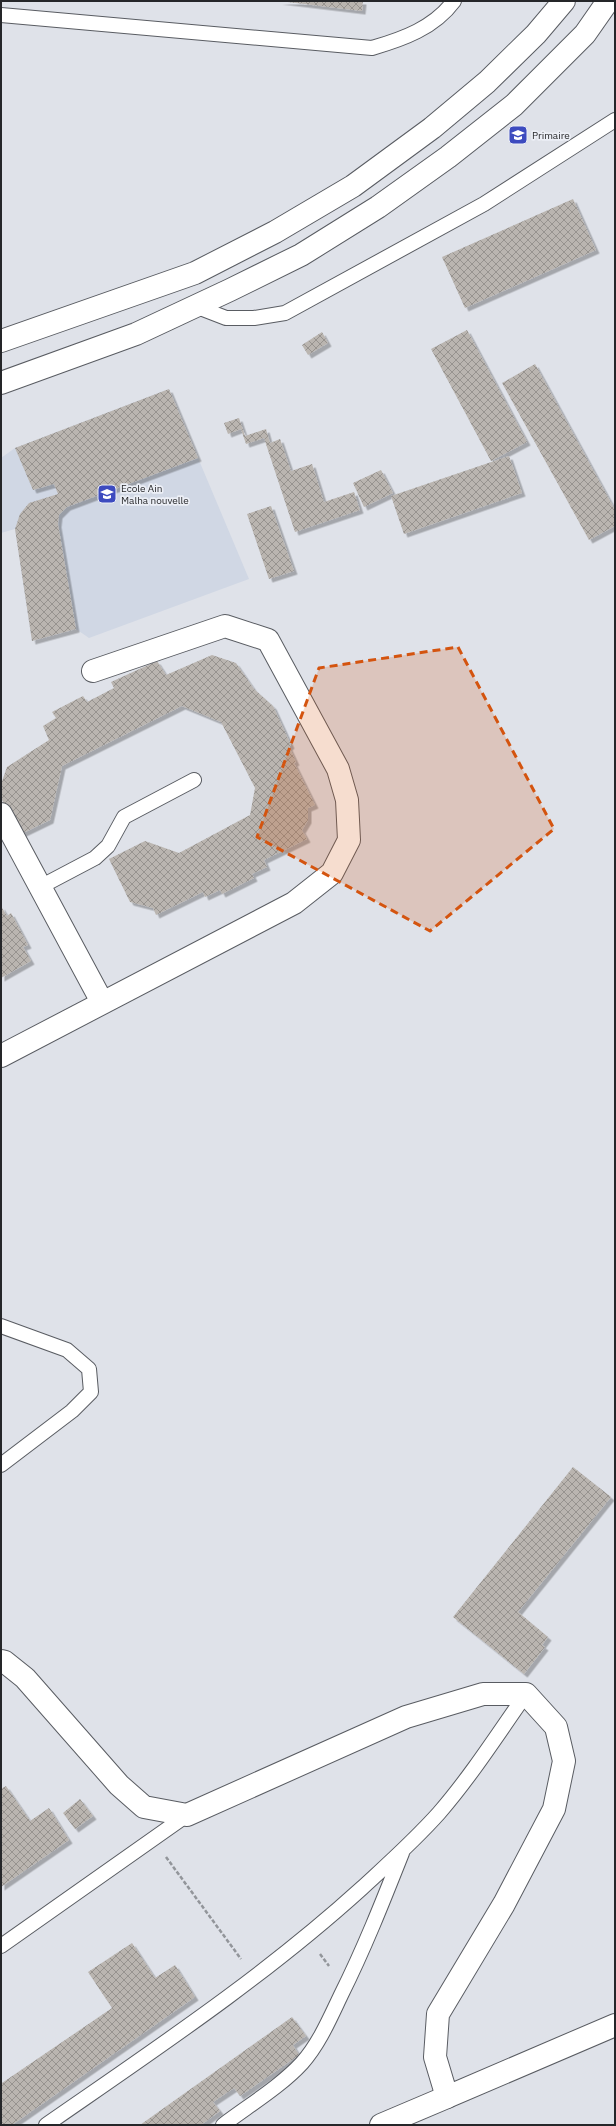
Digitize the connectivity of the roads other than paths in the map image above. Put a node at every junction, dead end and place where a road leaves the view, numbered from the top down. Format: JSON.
{"nodes":[{"id":1,"x":454,"y":1,"type":"edge"},
{"id":2,"x":564,"y":1,"type":"edge"},
{"id":3,"x":608,"y":1,"type":"edge"},
{"id":4,"x":1,"y":15,"type":"edge"},
{"id":5,"x":615,"y":120,"type":"edge"},
{"id":6,"x":195,"y":306,"type":"junction"},
{"id":7,"x":1,"y":341,"type":"edge"},
{"id":8,"x":1,"y":383,"type":"edge"},
{"id":9,"x":93,"y":671,"type":"dead end"},
{"id":10,"x":194,"y":780,"type":"dead end"},
{"id":11,"x":1,"y":814,"type":"edge"},
{"id":12,"x":40,"y":887,"type":"junction"},
{"id":13,"x":102,"y":1002,"type":"junction"},
{"id":14,"x":1,"y":1056,"type":"edge"},
{"id":15,"x":1,"y":1326,"type":"edge"},
{"id":16,"x":1,"y":1465,"type":"edge"},
{"id":17,"x":2,"y":1659,"type":"edge"},
{"id":18,"x":526,"y":1694,"type":"junction"},
{"id":19,"x":187,"y":1815,"type":"junction"},
{"id":20,"x":404,"y":1850,"type":"junction"},
{"id":21,"x":1,"y":1946,"type":"edge"},
{"id":22,"x":615,"y":2025,"type":"edge"},
{"id":23,"x":447,"y":2097,"type":"junction"},
{"id":24,"x":46,"y":2125,"type":"edge"},
{"id":25,"x":223,"y":2125,"type":"edge"},
{"id":26,"x":381,"y":2125,"type":"edge"}],
"edges":[{"from":1,"to":4,"type":"lane"},
{"from":2,"to":7,"type":"street"},
{"from":3,"to":6,"type":"street"},
{"from":5,"to":6,"type":"lane"},
{"from":6,"to":8,"type":"street"},
{"from":9,"to":13,"type":"street"},
{"from":10,"to":12,"type":"lane"},
{"from":11,"to":12,"type":"street"},
{"from":12,"to":13,"type":"street"},
{"from":13,"to":14,"type":"street"},
{"from":15,"to":16,"type":"lane"},
{"from":17,"to":19,"type":"street"},
{"from":18,"to":19,"type":"street"},
{"from":18,"to":20,"type":"lane"},
{"from":18,"to":23,"type":"street"},
{"from":19,"to":21,"type":"lane"},
{"from":20,"to":24,"type":"lane"},
{"from":20,"to":25,"type":"lane"},
{"from":22,"to":23,"type":"street"},
{"from":23,"to":26,"type":"street"}]}
